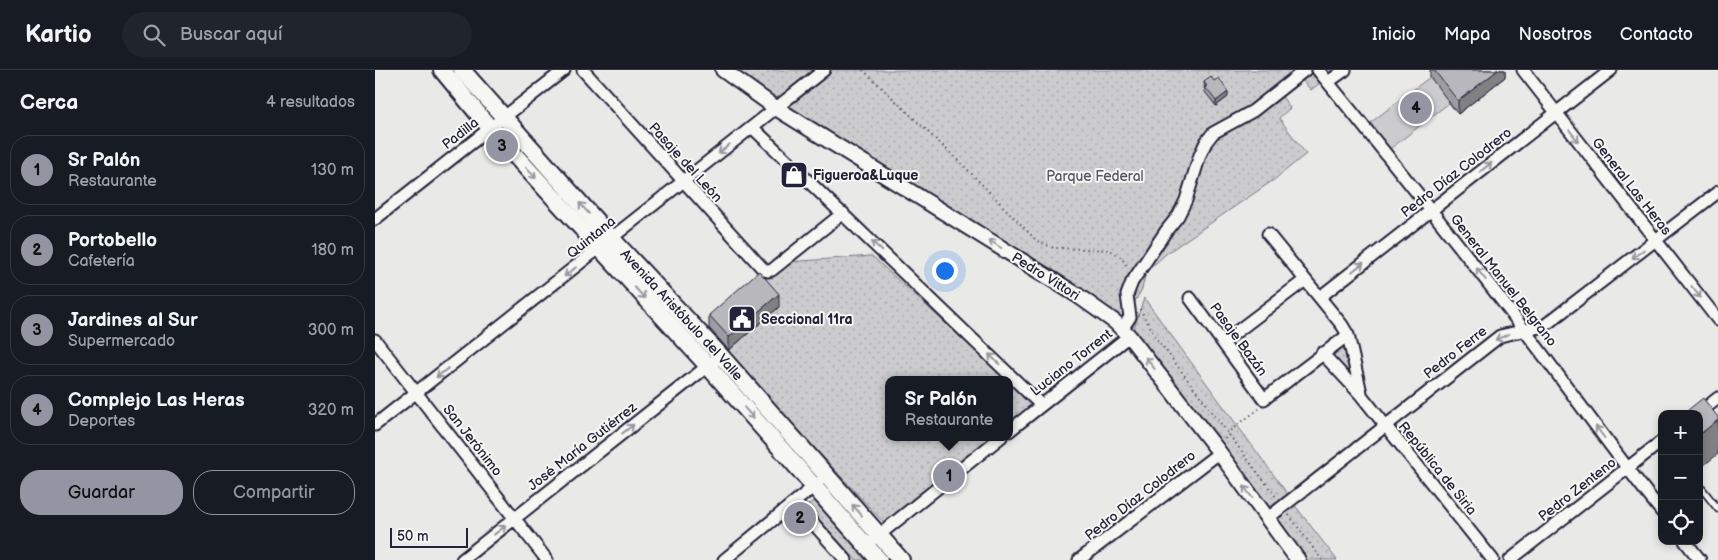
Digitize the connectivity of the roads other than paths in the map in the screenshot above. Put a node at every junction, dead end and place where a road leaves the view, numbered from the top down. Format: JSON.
{"nodes":[{"id":1,"x":441,"y":70,"type":"edge"},
{"id":2,"x":463,"y":70,"type":"edge"},
{"id":3,"x":564,"y":70,"type":"edge"},
{"id":4,"x":583,"y":70,"type":"edge"},
{"id":5,"x":723,"y":70,"type":"edge"},
{"id":6,"x":824,"y":70,"type":"edge"},
{"id":7,"x":1305,"y":70,"type":"edge"},
{"id":8,"x":1318,"y":70,"type":"edge"},
{"id":9,"x":1345,"y":70,"type":"edge"},
{"id":10,"x":1523,"y":70,"type":"edge"},
{"id":11,"x":1611,"y":70,"type":"edge"},
{"id":12,"x":1328,"y":82,"type":"junction"},
{"id":13,"x":776,"y":108,"type":"junction"},
{"id":14,"x":1556,"y":113,"type":"junction"},
{"id":15,"x":503,"y":118,"type":"junction"},
{"id":16,"x":752,"y":127,"type":"junction"},
{"id":17,"x":490,"y":128,"type":"junction"},
{"id":18,"x":683,"y":181,"type":"junction"},
{"id":19,"x":1718,"y":192,"type":"edge"},
{"id":20,"x":1431,"y":210,"type":"junction"},
{"id":21,"x":843,"y":213,"type":"junction"},
{"id":22,"x":375,"y":219,"type":"edge"},
{"id":23,"x":1268,"y":234,"type":"dead end"},
{"id":24,"x":1656,"y":241,"type":"junction"},
{"id":25,"x":606,"y":244,"type":"junction"},
{"id":26,"x":1305,"y":280,"type":"junction"},
{"id":27,"x":1320,"y":297,"type":"junction"},
{"id":28,"x":1189,"y":298,"type":"dead end"},
{"id":29,"x":1718,"y":320,"type":"edge"},
{"id":30,"x":1525,"y":331,"type":"junction"},
{"id":31,"x":1125,"y":332,"type":"junction"},
{"id":32,"x":1348,"y":335,"type":"junction"},
{"id":33,"x":375,"y":340,"type":"edge"},
{"id":34,"x":1223,"y":342,"type":"junction"},
{"id":35,"x":1323,"y":353,"type":"junction"},
{"id":36,"x":720,"y":355,"type":"junction"},
{"id":37,"x":708,"y":366,"type":"junction"},
{"id":38,"x":1011,"y":376,"type":"edge"},
{"id":39,"x":1013,"y":378,"type":"edge"},
{"id":40,"x":417,"y":392,"type":"junction"},
{"id":41,"x":1361,"y":395,"type":"junction"},
{"id":42,"x":1718,"y":398,"type":"edge"},
{"id":43,"x":1041,"y":405,"type":"junction"},
{"id":44,"x":1703,"y":410,"type":"edge"},
{"id":45,"x":375,"y":425,"type":"edge"},
{"id":46,"x":1385,"y":425,"type":"junction"},
{"id":47,"x":1013,"y":428,"type":"edge"},
{"id":48,"x":996,"y":441,"type":"edge"},
{"id":49,"x":1658,"y":444,"type":"edge"},
{"id":50,"x":1217,"y":451,"type":"junction"},
{"id":51,"x":1627,"y":468,"type":"junction"},
{"id":52,"x":827,"y":475,"type":"junction"},
{"id":53,"x":814,"y":487,"type":"junction"},
{"id":54,"x":1703,"y":490,"type":"edge"},
{"id":55,"x":795,"y":503,"type":"junction"},
{"id":56,"x":1658,"y":507,"type":"edge"},
{"id":57,"x":1718,"y":509,"type":"edge"},
{"id":58,"x":515,"y":518,"type":"junction"},
{"id":59,"x":1268,"y":518,"type":"junction"},
{"id":60,"x":879,"y":535,"type":"junction"},
{"id":61,"x":866,"y":545,"type":"junction"},
{"id":62,"x":1688,"y":545,"type":"edge"},
{"id":63,"x":462,"y":560,"type":"edge"},
{"id":64,"x":547,"y":560,"type":"edge"},
{"id":65,"x":724,"y":560,"type":"edge"},
{"id":66,"x":846,"y":560,"type":"edge"},
{"id":67,"x":879,"y":560,"type":"edge"},
{"id":68,"x":901,"y":560,"type":"edge"},
{"id":69,"x":1079,"y":560,"type":"edge"},
{"id":70,"x":1298,"y":560,"type":"edge"},
{"id":71,"x":1493,"y":560,"type":"edge"},
{"id":72,"x":1510,"y":560,"type":"edge"},
{"id":73,"x":1700,"y":560,"type":"edge"}],
"edges":[{"from":1,"to":17,"type":"main road","name":"Avenida Aristóbulo del Valle"},
{"from":2,"to":15,"type":"main road","name":"Avenida Aristóbulo del Valle"},
{"from":3,"to":15,"type":"street","name":"Padilla"},
{"from":4,"to":18,"type":"street","name":"Pasaje del León"},
{"from":5,"to":13,"type":"street","name":"Pedro Vittori"},
{"from":6,"to":13,"type":"street","name":"Quintana"},
{"from":7,"to":31,"type":"street","name":"Luciano Torrent"},
{"from":8,"to":12,"type":"street","name":"General Manuel Belgrano"},
{"from":9,"to":12,"type":"street"},
{"from":10,"to":14,"type":"street","name":"General Las Heras"},
{"from":11,"to":14,"type":"street","name":"Pedro Díaz Colodrero"},
{"from":12,"to":20,"type":"street","name":"General Manuel Belgrano"},
{"from":13,"to":16,"type":"street","name":"Quintana"},
{"from":31,"to":13,"type":"street","name":"Pedro Vittori","one_way":true},
{"from":20,"to":14,"type":"street","name":"Pedro Díaz Colodrero","one_way":true},
{"from":14,"to":24,"type":"street","name":"General Las Heras","one_way":true},
{"from":15,"to":17,"type":"street","name":"Padilla"},
{"from":25,"to":15,"type":"main road","name":"Avenida Aristóbulo del Valle","one_way":true},
{"from":16,"to":18,"type":"street","name":"Quintana","one_way":true},
{"from":16,"to":21,"type":"street"},
{"from":17,"to":22,"type":"street","name":"Padilla"},
{"from":17,"to":25,"type":"main road","name":"Avenida Aristóbulo del Valle","one_way":true},
{"from":18,"to":21,"type":"street","name":"Pasaje del León"},
{"from":18,"to":25,"type":"street","name":"Quintana"},
{"from":19,"to":24,"type":"street","name":"Pedro Ferre"},
{"from":27,"to":20,"type":"street","name":"Pedro Díaz Colodrero","one_way":true},
{"from":30,"to":20,"type":"street","name":"General Manuel Belgrano","one_way":true},
{"from":38,"to":21,"type":"street","one_way":true},
{"from":23,"to":26,"type":"street","name":"República de Siria"},
{"from":24,"to":29,"type":"street","name":"General Las Heras","one_way":true},
{"from":24,"to":30,"type":"street","name":"Pedro Ferre","one_way":true},
{"from":25,"to":36,"type":"main road","name":"Avenida Aristóbulo del Valle"},
{"from":25,"to":37,"type":"main road","name":"Avenida Aristóbulo del Valle","one_way":true},
{"from":25,"to":40,"type":"street","name":"Quintana","one_way":true},
{"from":26,"to":27,"type":"street","name":"República de Siria"},
{"from":26,"to":34,"type":"street"},
{"from":27,"to":32,"type":"street","name":"República de Siria"},
{"from":28,"to":34,"type":"street","name":"Pasaje Bazán"},
{"from":30,"to":46,"type":"street","name":"Pedro Ferre","one_way":true},
{"from":51,"to":30,"type":"street","name":"General Manuel Belgrano","one_way":true},
{"from":31,"to":43,"type":"street","name":"Luciano Torrent"},
{"from":50,"to":31,"type":"street","name":"Pedro Vittori","one_way":true},
{"from":32,"to":35,"type":"street"},
{"from":32,"to":41,"type":"street","name":"República de Siria"},
{"from":33,"to":40,"type":"street","name":"San Jerónimo"},
{"from":34,"to":35,"type":"street","name":"Pasaje Bazán"},
{"from":35,"to":41,"type":"street","name":"República de Siria"},
{"from":36,"to":37,"type":"street","name":"José María Gutiérrez"},
{"from":36,"to":52,"type":"main road","name":"Avenida Aristóbulo del Valle"},
{"from":37,"to":53,"type":"main road","name":"Avenida Aristóbulo del Valle","one_way":true},
{"from":58,"to":37,"type":"street","name":"José María Gutiérrez","one_way":true},
{"from":43,"to":39,"type":"street","one_way":true},
{"from":40,"to":45,"type":"street","name":"Quintana"},
{"from":40,"to":58,"type":"street","name":"San Jerónimo"},
{"from":41,"to":46,"type":"street","name":"República de Siria"},
{"from":42,"to":44,"type":"street"},
{"from":43,"to":47,"type":"street","name":"Luciano Torrent"},
{"from":46,"to":59,"type":"street","name":"Pedro Ferre"},
{"from":46,"to":71,"type":"street","name":"República de Siria"},
{"from":48,"to":60,"type":"street"},
{"from":49,"to":51,"type":"street","name":"Pedro Zenteno"},
{"from":59,"to":50,"type":"street","name":"Pedro Vittori","one_way":true},
{"from":50,"to":69,"type":"street","name":"Pedro Díaz Colodrero"},
{"from":51,"to":56,"type":"street","name":"General Manuel Belgrano"},
{"from":51,"to":72,"type":"street","name":"Pedro Zenteno"},
{"from":52,"to":53,"type":"street"},
{"from":60,"to":52,"type":"main road","name":"Avenida Aristóbulo del Valle","one_way":true},
{"from":53,"to":55,"type":"street"},
{"from":53,"to":61,"type":"main road","name":"Avenida Aristóbulo del Valle"},
{"from":54,"to":57,"type":"lane"},
{"from":55,"to":65,"type":"street"},
{"from":55,"to":66,"type":"street"},
{"from":63,"to":58,"type":"street","name":"José María Gutiérrez","one_way":true},
{"from":58,"to":64,"type":"street","name":"San Jerónimo"},
{"from":59,"to":70,"type":"street","name":"Pedro Vittori"},
{"from":60,"to":61,"type":"street"},
{"from":60,"to":68,"type":"main road","name":"Avenida Aristóbulo del Valle"},
{"from":61,"to":67,"type":"main road","name":"Avenida Aristóbulo del Valle"},
{"from":62,"to":73,"type":"street"}]}
